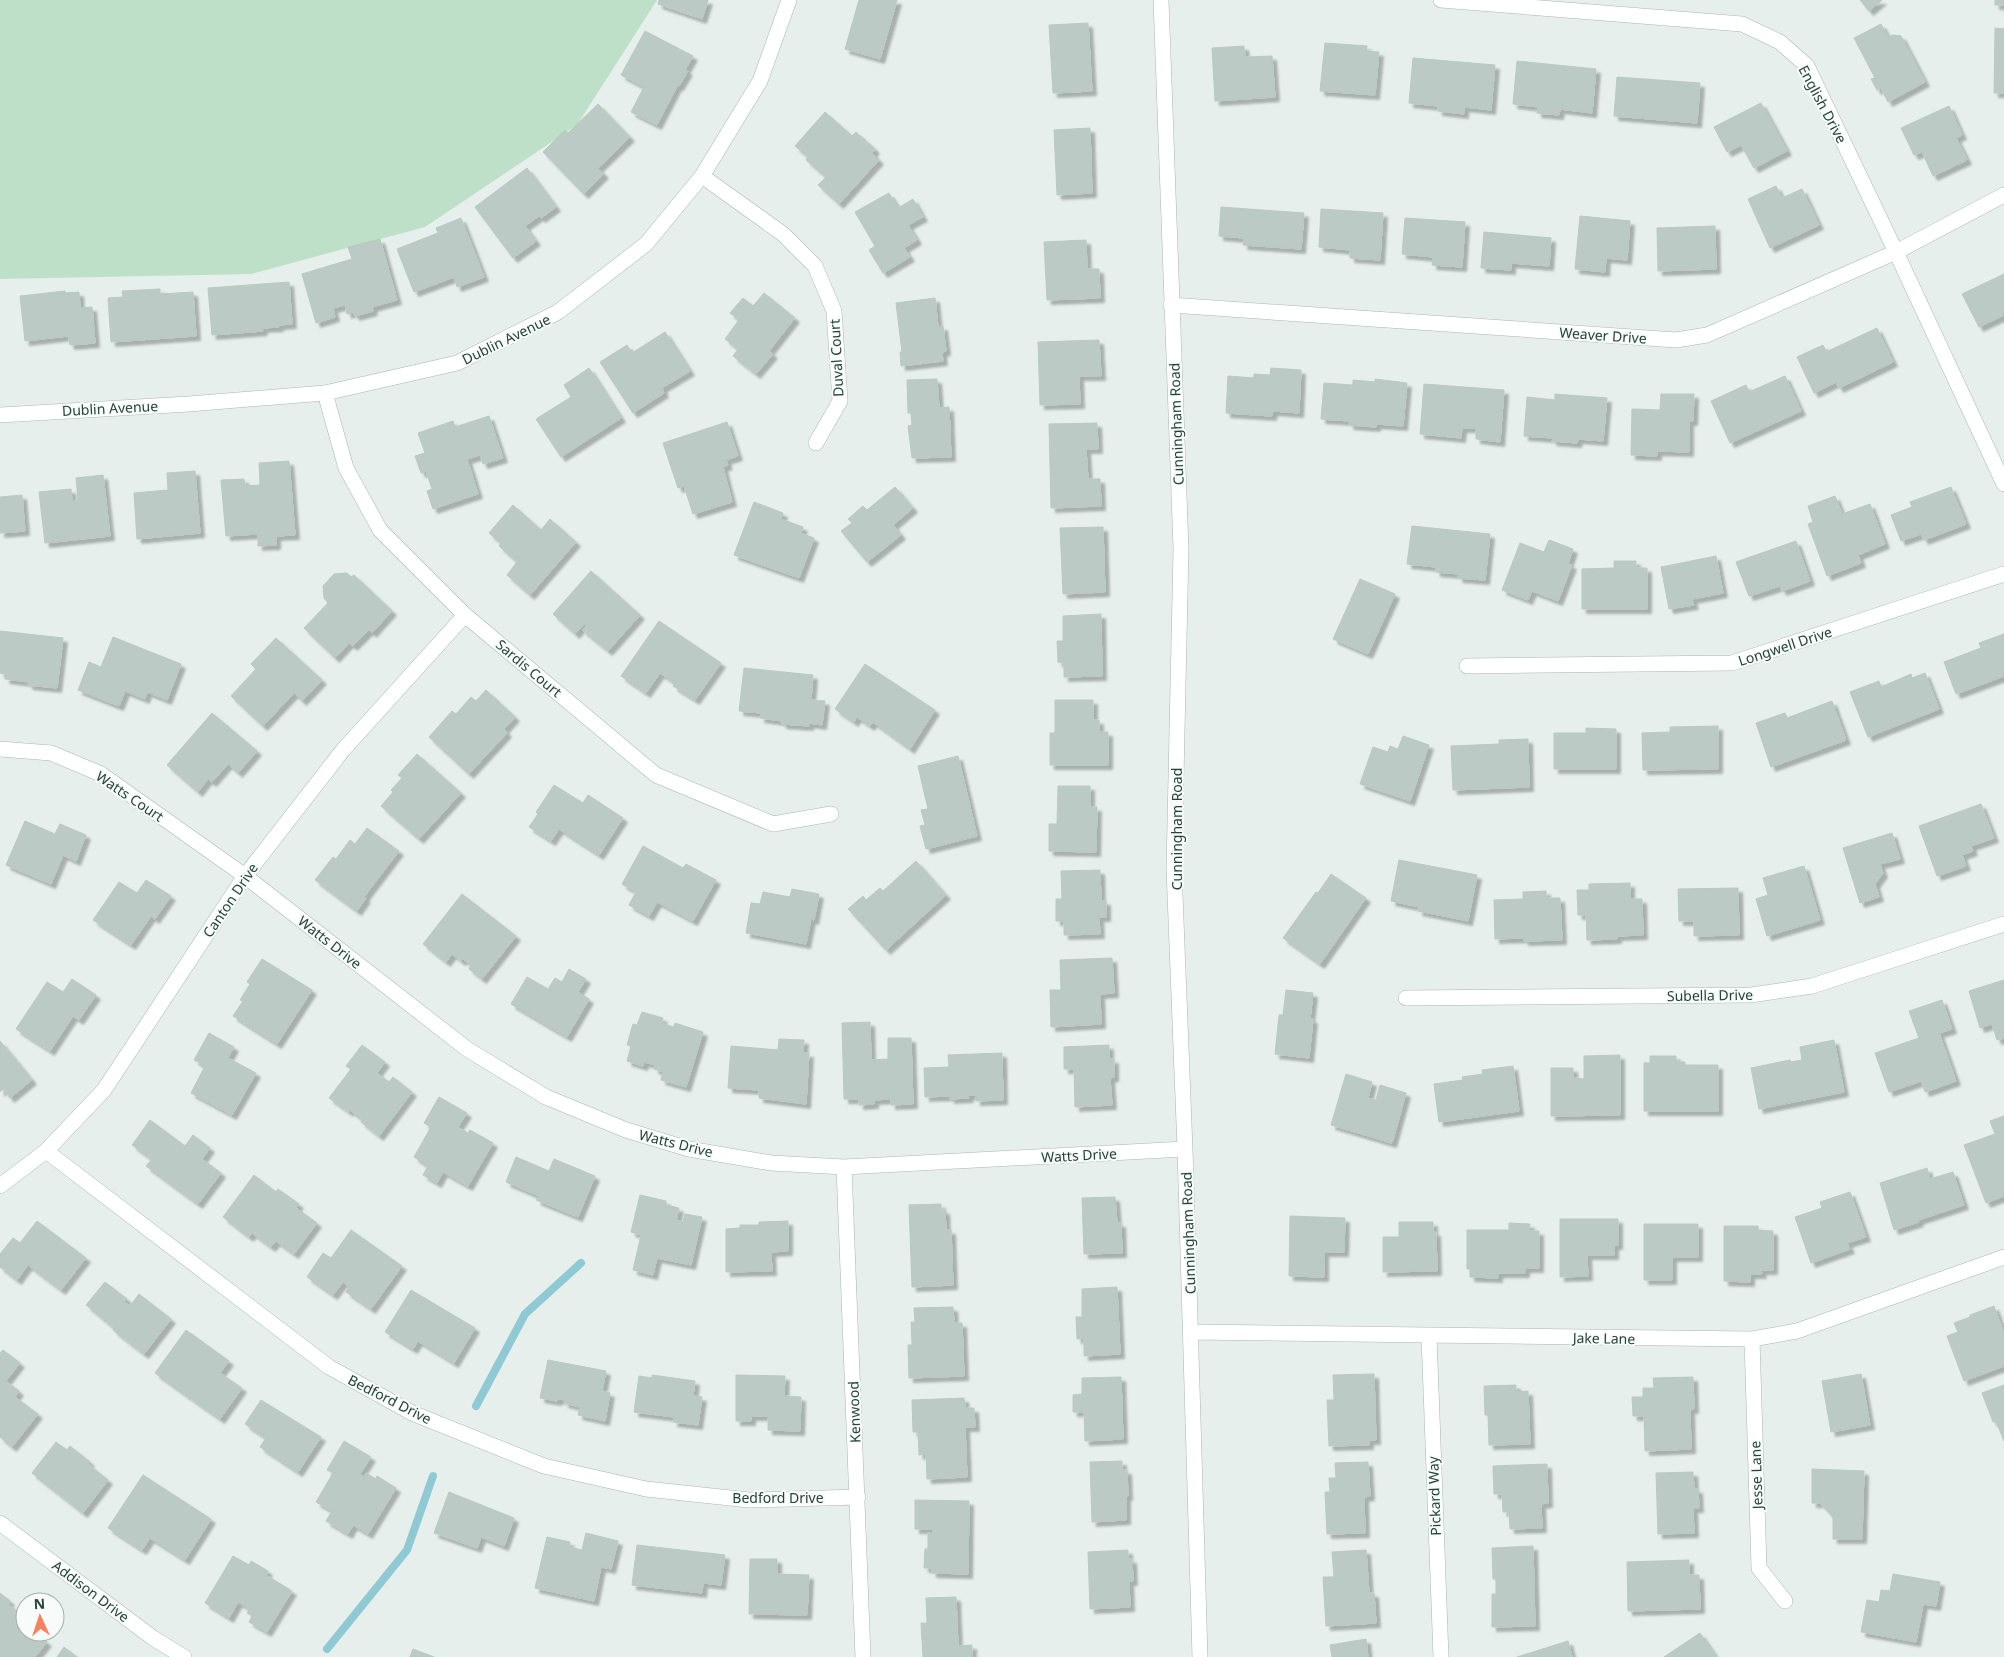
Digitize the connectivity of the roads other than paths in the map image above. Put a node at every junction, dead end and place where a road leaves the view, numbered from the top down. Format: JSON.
{"nodes":[{"id":1,"x":789,"y":0,"type":"edge"},
{"id":2,"x":1161,"y":0,"type":"edge"},
{"id":3,"x":1441,"y":0,"type":"edge"},
{"id":4,"x":702,"y":176,"type":"junction"},
{"id":5,"x":2004,"y":195,"type":"edge"},
{"id":6,"x":1896,"y":252,"type":"junction"},
{"id":7,"x":1171,"y":305,"type":"junction"},
{"id":8,"x":325,"y":393,"type":"junction"},
{"id":9,"x":0,"y":414,"type":"edge"},
{"id":10,"x":816,"y":442,"type":"dead end"},
{"id":11,"x":2004,"y":484,"type":"edge"},
{"id":12,"x":2004,"y":574,"type":"edge"},
{"id":13,"x":465,"y":615,"type":"junction"},
{"id":14,"x":1467,"y":666,"type":"dead end"},
{"id":15,"x":0,"y":749,"type":"edge"},
{"id":16,"x":831,"y":814,"type":"dead end"},
{"id":17,"x":245,"y":876,"type":"junction"},
{"id":18,"x":2004,"y":924,"type":"edge"},
{"id":19,"x":1406,"y":998,"type":"dead end"},
{"id":20,"x":1185,"y":1149,"type":"junction"},
{"id":21,"x":46,"y":1151,"type":"junction"},
{"id":22,"x":844,"y":1167,"type":"junction"},
{"id":23,"x":0,"y":1186,"type":"edge"},
{"id":24,"x":2004,"y":1257,"type":"edge"},
{"id":25,"x":1191,"y":1332,"type":"junction"},
{"id":26,"x":1429,"y":1336,"type":"junction"},
{"id":27,"x":1752,"y":1339,"type":"junction"},
{"id":28,"x":858,"y":1497,"type":"junction"},
{"id":29,"x":0,"y":1523,"type":"edge"},
{"id":30,"x":1785,"y":1601,"type":"dead end"},
{"id":31,"x":184,"y":1657,"type":"edge"},
{"id":32,"x":863,"y":1657,"type":"edge"},
{"id":33,"x":1200,"y":1657,"type":"edge"},
{"id":34,"x":1441,"y":1657,"type":"edge"}],
"edges":[{"from":1,"to":4,"type":"street","name":"Dublin Avenue"},
{"from":2,"to":7,"type":"street","name":"Cunningham Road"},
{"from":3,"to":6,"type":"street","name":"English Drive"},
{"from":4,"to":8,"type":"street","name":"Dublin Avenue"},
{"from":4,"to":10,"type":"street","name":"Duval Court"},
{"from":5,"to":6,"type":"street","name":"Weaver Drive"},
{"from":6,"to":7,"type":"street","name":"Weaver Drive"},
{"from":6,"to":11,"type":"street","name":"English Drive"},
{"from":7,"to":20,"type":"street","name":"Cunningham Road"},
{"from":8,"to":9,"type":"street","name":"Dublin Avenue"},
{"from":8,"to":13,"type":"street","name":"Sardis Court"},
{"from":12,"to":14,"type":"street","name":"Longwell Drive"},
{"from":13,"to":16,"type":"street","name":"Sardis Court"},
{"from":13,"to":17,"type":"street","name":"Canton Drive"},
{"from":15,"to":17,"type":"street","name":"Watts Court"},
{"from":17,"to":21,"type":"street","name":"Canton Drive"},
{"from":17,"to":22,"type":"street","name":"Watts Drive"},
{"from":18,"to":19,"type":"street","name":"Subella Drive"},
{"from":20,"to":22,"type":"street","name":"Watts Drive"},
{"from":20,"to":25,"type":"street","name":"Cunningham Road"},
{"from":21,"to":23,"type":"street","name":"Canton Drive"},
{"from":21,"to":28,"type":"street","name":"Bedford Drive"},
{"from":22,"to":28,"type":"street","name":"Kenwood"},
{"from":24,"to":27,"type":"street","name":"Jake Lane"},
{"from":25,"to":26,"type":"street","name":"Jake Lane"},
{"from":25,"to":33,"type":"street","name":"Cunningham Road"},
{"from":26,"to":27,"type":"street","name":"Jake Lane"},
{"from":26,"to":34,"type":"street","name":"Pickard Way"},
{"from":27,"to":30,"type":"street","name":"Jesse Lane"},
{"from":28,"to":32,"type":"street","name":"Kenwood"},
{"from":29,"to":31,"type":"street","name":"Addison Drive"}]}
